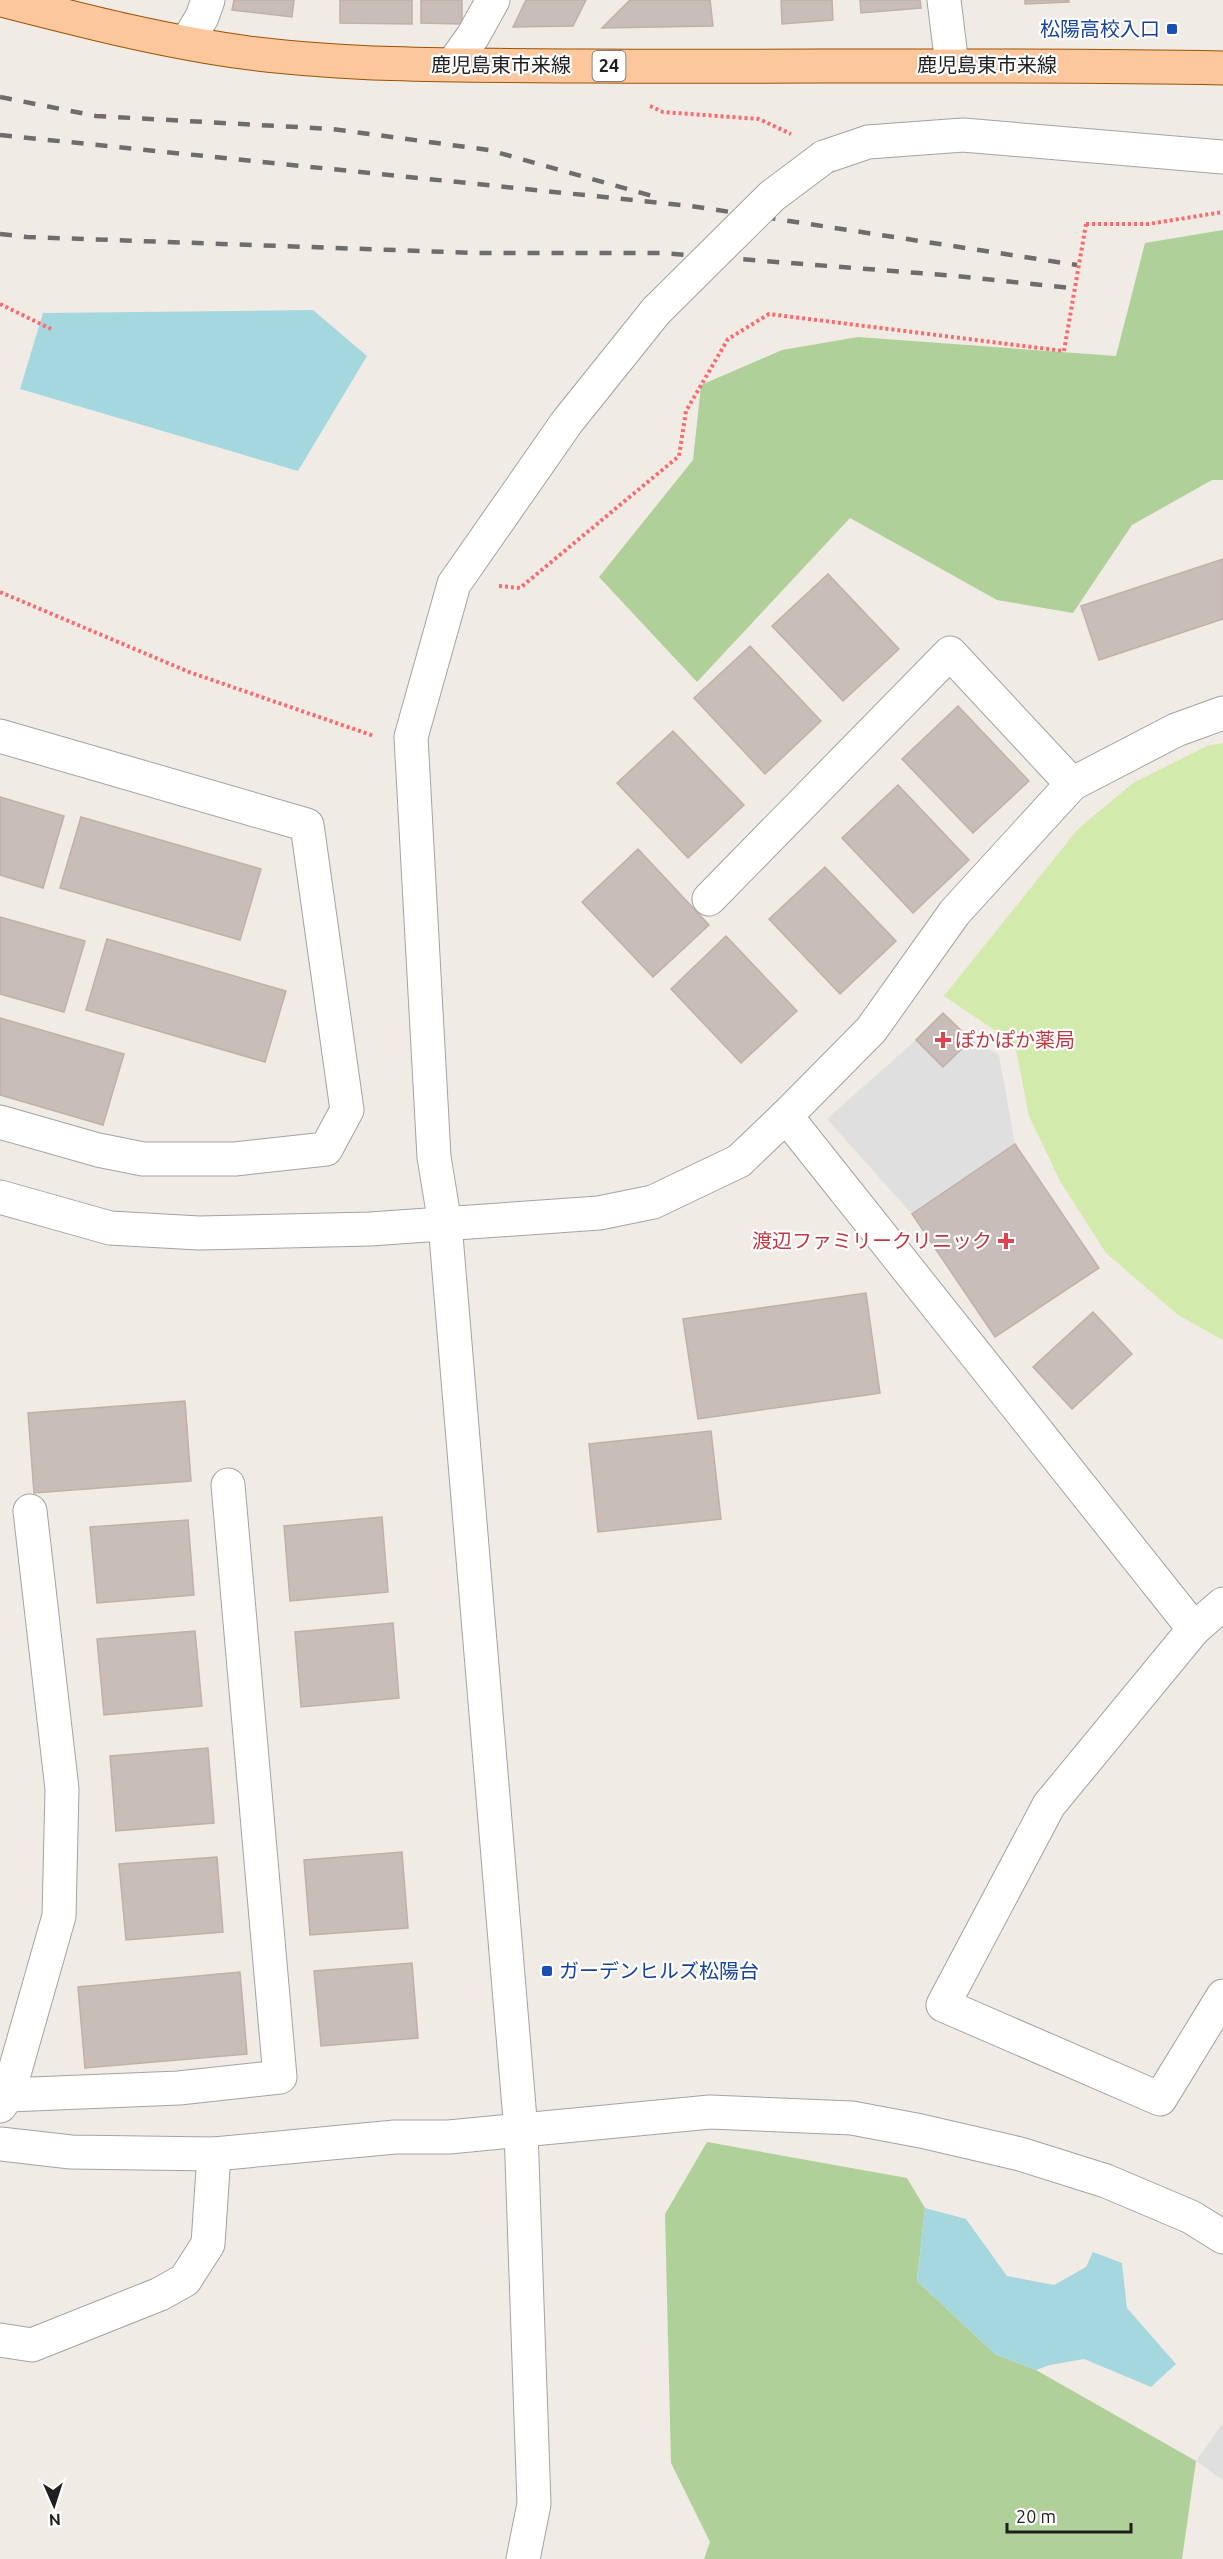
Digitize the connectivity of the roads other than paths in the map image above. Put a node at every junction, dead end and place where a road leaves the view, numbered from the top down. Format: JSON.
{"nodes":[{"id":1,"x":2,"y":0,"type":"edge"},
{"id":2,"x":208,"y":0,"type":"edge"},
{"id":3,"x":493,"y":0,"type":"edge"},
{"id":4,"x":944,"y":0,"type":"edge"},
{"id":5,"x":187,"y":42,"type":"junction"},
{"id":6,"x":453,"y":64,"type":"junction"},
{"id":7,"x":952,"y":65,"type":"junction"},
{"id":8,"x":1223,"y":68,"type":"edge"},
{"id":9,"x":1223,"y":157,"type":"edge"},
{"id":10,"x":1223,"y":713,"type":"edge"},
{"id":11,"x":0,"y":736,"type":"edge"},
{"id":12,"x":1072,"y":784,"type":"junction"},
{"id":13,"x":709,"y":899,"type":"dead end"},
{"id":14,"x":786,"y":1116,"type":"junction"},
{"id":15,"x":0,"y":1122,"type":"edge"},
{"id":16,"x":0,"y":1197,"type":"edge"},
{"id":17,"x":445,"y":1224,"type":"junction"},
{"id":18,"x":228,"y":1485,"type":"dead end"},
{"id":19,"x":30,"y":1510,"type":"dead end"},
{"id":20,"x":1223,"y":1604,"type":"edge"},
{"id":21,"x":1194,"y":1629,"type":"junction"},
{"id":22,"x":1223,"y":1996,"type":"edge"},
{"id":23,"x":4,"y":2100,"type":"edge"},
{"id":24,"x":521,"y":2131,"type":"junction"},
{"id":25,"x":0,"y":2144,"type":"edge"},
{"id":26,"x":214,"y":2154,"type":"junction"},
{"id":27,"x":1223,"y":2237,"type":"edge"},
{"id":28,"x":0,"y":2340,"type":"edge"},
{"id":29,"x":523,"y":2559,"type":"edge"}],
"edges":[{"from":1,"to":5,"type":"main road","name":"鹿児島東市来線","number":"24"},
{"from":2,"to":5,"type":"street"},
{"from":3,"to":6,"type":"street"},
{"from":4,"to":7,"type":"street"},
{"from":5,"to":6,"type":"main road","name":"鹿児島東市来線","number":"24"},
{"from":6,"to":7,"type":"main road","name":"鹿児島東市来線","number":"24"},
{"from":7,"to":8,"type":"main road","name":"鹿児島東市来線","number":"24"},
{"from":9,"to":17,"type":"street","bridge":true},
{"from":10,"to":12,"type":"street"},
{"from":11,"to":15,"type":"street"},
{"from":12,"to":13,"type":"street"},
{"from":12,"to":14,"type":"street"},
{"from":14,"to":17,"type":"street"},
{"from":14,"to":21,"type":"street"},
{"from":16,"to":17,"type":"street"},
{"from":17,"to":24,"type":"street"},
{"from":18,"to":23,"type":"street"},
{"from":19,"to":23,"type":"street"},
{"from":20,"to":21,"type":"street"},
{"from":21,"to":22,"type":"street"},
{"from":24,"to":26,"type":"street"},
{"from":24,"to":27,"type":"street"},
{"from":24,"to":29,"type":"street"},
{"from":25,"to":26,"type":"street"},
{"from":26,"to":28,"type":"street"}]}
